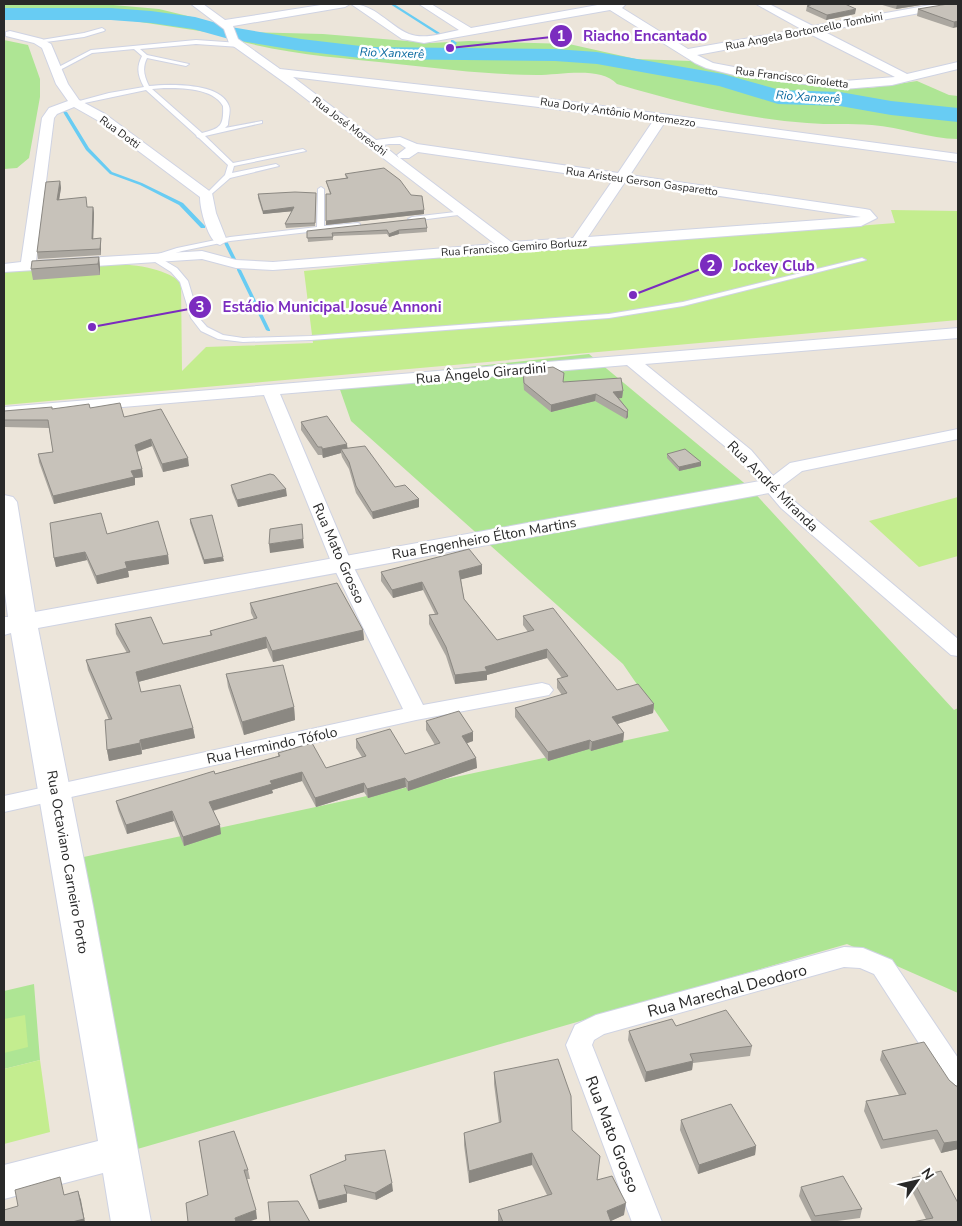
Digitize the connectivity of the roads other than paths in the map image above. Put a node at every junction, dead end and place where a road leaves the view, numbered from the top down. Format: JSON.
{"nodes":[{"id":1,"x":196,"y":4,"type":"edge"},
{"id":2,"x":345,"y":4,"type":"edge"},
{"id":3,"x":356,"y":4,"type":"edge"},
{"id":4,"x":424,"y":4,"type":"edge"},
{"id":5,"x":628,"y":4,"type":"edge"},
{"id":6,"x":761,"y":4,"type":"edge"},
{"id":7,"x":952,"y":4,"type":"edge"},
{"id":8,"x":610,"y":5,"type":"edge"},
{"id":9,"x":102,"y":30,"type":"dead end"},
{"id":10,"x":810,"y":30,"type":"junction"},
{"id":11,"x":469,"y":32,"type":"junction"},
{"id":12,"x":10,"y":34,"type":"dead end"},
{"id":13,"x":232,"y":35,"type":"junction"},
{"id":14,"x":38,"y":41,"type":"junction"},
{"id":15,"x":136,"y":49,"type":"junction"},
{"id":16,"x":687,"y":53,"type":"junction"},
{"id":17,"x":144,"y":56,"type":"junction"},
{"id":18,"x":186,"y":64,"type":"dead end"},
{"id":19,"x":958,"y":66,"type":"edge"},
{"id":20,"x":56,"y":70,"type":"junction"},
{"id":21,"x":278,"y":72,"type":"junction"},
{"id":22,"x":906,"y":78,"type":"junction"},
{"id":23,"x":296,"y":85,"type":"junction"},
{"id":24,"x":148,"y":89,"type":"junction"},
{"id":25,"x":75,"y":103,"type":"junction"},
{"id":26,"x":260,"y":122,"type":"dead end"},
{"id":27,"x":658,"y":122,"type":"junction"},
{"id":28,"x":220,"y":129,"type":"junction"},
{"id":29,"x":199,"y":136,"type":"junction"},
{"id":30,"x":374,"y":144,"type":"junction"},
{"id":31,"x":413,"y":148,"type":"junction"},
{"id":32,"x":304,"y":151,"type":"dead end"},
{"id":33,"x":392,"y":158,"type":"junction"},
{"id":34,"x":958,"y":158,"type":"edge"},
{"id":35,"x":231,"y":166,"type":"junction"},
{"id":36,"x":276,"y":166,"type":"dead end"},
{"id":37,"x":958,"y":168,"type":"edge"},
{"id":38,"x":228,"y":176,"type":"junction"},
{"id":39,"x":621,"y":178,"type":"junction"},
{"id":40,"x":321,"y":190,"type":"dead end"},
{"id":41,"x":207,"y":196,"type":"junction"},
{"id":42,"x":464,"y":214,"type":"junction"},
{"id":43,"x":870,"y":216,"type":"joint"},
{"id":44,"x":402,"y":220,"type":"edge"},
{"id":45,"x":365,"y":225,"type":"edge"},
{"id":46,"x":320,"y":230,"type":"junction"},
{"id":47,"x":220,"y":241,"type":"junction"},
{"id":48,"x":578,"y":242,"type":"junction"},
{"id":49,"x":508,"y":247,"type":"junction"},
{"id":50,"x":155,"y":258,"type":"junction"},
{"id":51,"x":862,"y":260,"type":"dead end"},
{"id":52,"x":28,"y":266,"type":"junction"},
{"id":53,"x":4,"y":268,"type":"edge"},
{"id":54,"x":958,"y":333,"type":"edge"},
{"id":55,"x":632,"y":361,"type":"junction"},
{"id":56,"x":270,"y":390,"type":"junction"},
{"id":57,"x":4,"y":412,"type":"edge"},
{"id":58,"x":958,"y":434,"type":"edge"},
{"id":59,"x":771,"y":486,"type":"junction"},
{"id":60,"x":4,"y":502,"type":"edge"},
{"id":61,"x":342,"y":564,"type":"junction"},
{"id":62,"x":13,"y":624,"type":"edge"},
{"id":63,"x":958,"y":650,"type":"edge"},
{"id":64,"x":542,"y":690,"type":"dead end"},
{"id":65,"x":416,"y":713,"type":"junction"},
{"id":66,"x":55,"y":792,"type":"junction"},
{"id":67,"x":4,"y":804,"type":"edge"},
{"id":68,"x":579,"y":1045,"type":"joint"},
{"id":69,"x":958,"y":1080,"type":"edge"},
{"id":70,"x":119,"y":1152,"type":"junction"},
{"id":71,"x":4,"y":1182,"type":"edge"},
{"id":72,"x":131,"y":1222,"type":"edge"},
{"id":73,"x":647,"y":1222,"type":"edge"}],
"edges":[{"from":1,"to":13,"type":"street","name":"Rua José Moreschi"},
{"from":2,"to":13,"type":"street"},
{"from":3,"to":11,"type":"street"},
{"from":4,"to":11,"type":"street"},
{"from":5,"to":8,"type":"street"},
{"from":6,"to":10,"type":"street"},
{"from":7,"to":10,"type":"street","name":"Rua Angela Bortoncello Tombini"},
{"from":8,"to":11,"type":"street"},
{"from":8,"to":16,"type":"street","name":"Rua Francisco Giroletta"},
{"from":9,"to":14,"type":"lane"},
{"from":10,"to":16,"type":"street","name":"Rua Angela Bortoncello Tombini"},
{"from":10,"to":22,"type":"street"},
{"from":12,"to":14,"type":"street"},
{"from":13,"to":15,"type":"lane"},
{"from":13,"to":21,"type":"street","name":"Rua José Moreschi"},
{"from":14,"to":20,"type":"street","name":"Rua Dotti"},
{"from":15,"to":17,"type":"lane"},
{"from":15,"to":20,"type":"lane"},
{"from":16,"to":22,"type":"street","name":"Rua Francisco Giroletta"},
{"from":17,"to":18,"type":"lane"},
{"from":17,"to":24,"type":"lane"},
{"from":19,"to":22,"type":"street","name":"Rua Francisco Giroletta"},
{"from":20,"to":25,"type":"street","name":"Rua Dotti"},
{"from":21,"to":23,"type":"street","name":"Rua José Moreschi"},
{"from":21,"to":27,"type":"street","name":"Rua Dorly Antônio Montemezzo"},
{"from":23,"to":27,"type":"street","name":"Rua Dorly Antônio Montemezzo"},
{"from":23,"to":30,"type":"street","name":"Rua José Moreschi"},
{"from":24,"to":25,"type":"lane"},
{"from":24,"to":28,"type":"lane"},
{"from":24,"to":29,"type":"lane"},
{"from":25,"to":41,"type":"street","name":"Rua Dotti"},
{"from":25,"to":52,"type":"street"},
{"from":26,"to":28,"type":"lane"},
{"from":27,"to":34,"type":"street","name":"Rua Dorly Antônio Montemezzo"},
{"from":27,"to":37,"type":"street","name":"Rua Dorly Antônio Montemezzo"},
{"from":27,"to":39,"type":"street"},
{"from":28,"to":29,"type":"lane"},
{"from":29,"to":35,"type":"lane"},
{"from":30,"to":31,"type":"street","name":"Rua Aristeu Gerson Gasparetto"},
{"from":30,"to":33,"type":"street","name":"Rua José Moreschi"},
{"from":31,"to":33,"type":"street"},
{"from":31,"to":39,"type":"street","name":"Rua Aristeu Gerson Gasparetto"},
{"from":32,"to":35,"type":"lane"},
{"from":33,"to":42,"type":"street","name":"Rua José Moreschi"},
{"from":35,"to":38,"type":"lane"},
{"from":36,"to":38,"type":"lane"},
{"from":38,"to":41,"type":"lane"},
{"from":39,"to":43,"type":"street","name":"Rua Aristeu Gerson Gasparetto"},
{"from":39,"to":48,"type":"street"},
{"from":40,"to":46,"type":"lane"},
{"from":41,"to":47,"type":"street"},
{"from":42,"to":44,"type":"lane"},
{"from":42,"to":49,"type":"street","name":"Rua José Moreschi"},
{"from":43,"to":48,"type":"street","name":"Rua Francisco Gemiro Borluzz"},
{"from":45,"to":46,"type":"lane","name":"Rua Francisco Gemiro Borluzz"},
{"from":46,"to":47,"type":"lane","name":"Rua Francisco Gemiro Borluzz"},
{"from":47,"to":50,"type":"lane","name":"Rua Francisco Gemiro Borluzz"},
{"from":48,"to":49,"type":"street","name":"Rua Francisco Gemiro Borluzz"},
{"from":49,"to":50,"type":"street","name":"Rua Francisco Gemiro Borluzz"},
{"from":50,"to":51,"type":"lane"},
{"from":50,"to":52,"type":"street","name":"Rua Francisco Gemiro Borluzz"},
{"from":52,"to":53,"type":"street","name":"Rua Francisco Gemiro Borluzz"},
{"from":54,"to":55,"type":"street","name":"Rua Ângelo Girardini"},
{"from":55,"to":56,"type":"street","name":"Rua Ângelo Girardini"},
{"from":55,"to":59,"type":"street","name":"Rua André Miranda"},
{"from":56,"to":57,"type":"street","name":"Rua Ângelo Girardini"},
{"from":56,"to":61,"type":"street","name":"Rua Mato Grosso"},
{"from":58,"to":59,"type":"street","name":"Rua Engenheiro Élton Martins"},
{"from":59,"to":61,"type":"street","name":"Rua Engenheiro Élton Martins"},
{"from":59,"to":63,"type":"street","name":"Rua André Miranda"},
{"from":60,"to":62,"type":"street","name":"Rua Octaviano Carneiro Porto"},
{"from":61,"to":62,"type":"street","name":"Rua Engenheiro Élton Martins"},
{"from":61,"to":65,"type":"street","name":"Rua Mato Grosso"},
{"from":62,"to":66,"type":"street","name":"Rua Octaviano Carneiro Porto"},
{"from":64,"to":65,"type":"street","name":"Rua Hermindo Tófolo"},
{"from":65,"to":66,"type":"street","name":"Rua Hermindo Tófolo"},
{"from":66,"to":67,"type":"street","name":"Rua Hermindo Tófolo"},
{"from":66,"to":70,"type":"street","name":"Rua Octaviano Carneiro Porto"},
{"from":68,"to":69,"type":"street","name":"Rua Marechal Deodoro"},
{"from":68,"to":73,"type":"street","name":"Rua Mato Grosso"},
{"from":70,"to":71,"type":"street"},
{"from":70,"to":72,"type":"street","name":"Rua Octaviano Carneiro Porto"}]}
